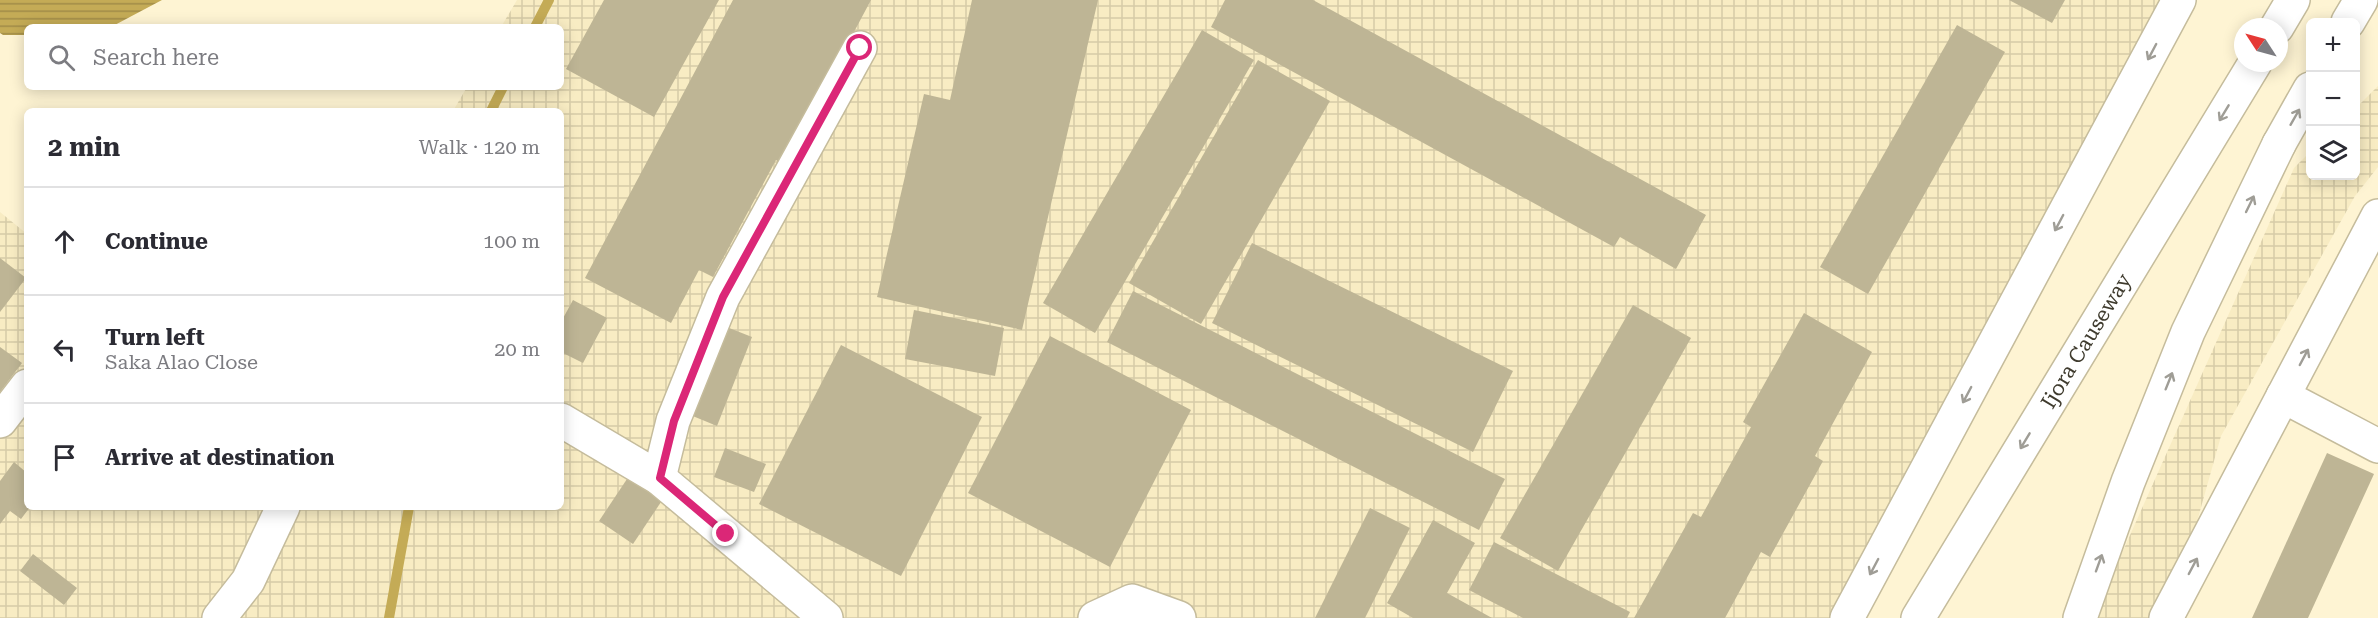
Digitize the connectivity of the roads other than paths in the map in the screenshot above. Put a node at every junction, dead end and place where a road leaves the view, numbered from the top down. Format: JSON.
{"nodes":[{"id":1,"x":2179,"y":0,"type":"edge"},
{"id":2,"x":2293,"y":0,"type":"edge"},
{"id":3,"x":2361,"y":0,"type":"edge"},
{"id":4,"x":2282,"y":18,"type":"edge"},
{"id":5,"x":2350,"y":18,"type":"edge"},
{"id":6,"x":860,"y":48,"type":"dead end"},
{"id":7,"x":2250,"y":72,"type":"edge"},
{"id":8,"x":2306,"y":96,"type":"edge"},
{"id":9,"x":2378,"y":216,"type":"edge"},
{"id":10,"x":24,"y":390,"type":"edge"},
{"id":11,"x":2283,"y":396,"type":"junction"},
{"id":12,"x":0,"y":421,"type":"edge"},
{"id":13,"x":564,"y":422,"type":"edge"},
{"id":14,"x":2378,"y":446,"type":"edge"},
{"id":15,"x":660,"y":478,"type":"junction"},
{"id":16,"x":282,"y":510,"type":"edge"},
{"id":17,"x":219,"y":618,"type":"edge"},
{"id":18,"x":826,"y":618,"type":"edge"},
{"id":19,"x":1095,"y":618,"type":"edge"},
{"id":20,"x":1179,"y":618,"type":"edge"},
{"id":21,"x":1847,"y":618,"type":"edge"},
{"id":22,"x":1918,"y":618,"type":"edge"},
{"id":23,"x":2080,"y":618,"type":"edge"},
{"id":24,"x":2166,"y":618,"type":"edge"}],
"edges":[{"from":1,"to":21,"type":"main road","one_way":true},
{"from":2,"to":4,"type":"main road"},
{"from":3,"to":5,"type":"main road"},
{"from":6,"to":15,"type":"main road"},
{"from":7,"to":22,"type":"main road","name":"Ijora Causeway","one_way":true},
{"from":23,"to":8,"type":"main road","one_way":true},
{"from":11,"to":9,"type":"main road","one_way":true},
{"from":10,"to":12,"type":"main road"},
{"from":11,"to":14,"type":"main road"},
{"from":24,"to":11,"type":"main road","one_way":true},
{"from":13,"to":15,"type":"main road"},
{"from":15,"to":18,"type":"main road"},
{"from":16,"to":17,"type":"main road"},
{"from":19,"to":20,"type":"main road"}]}
